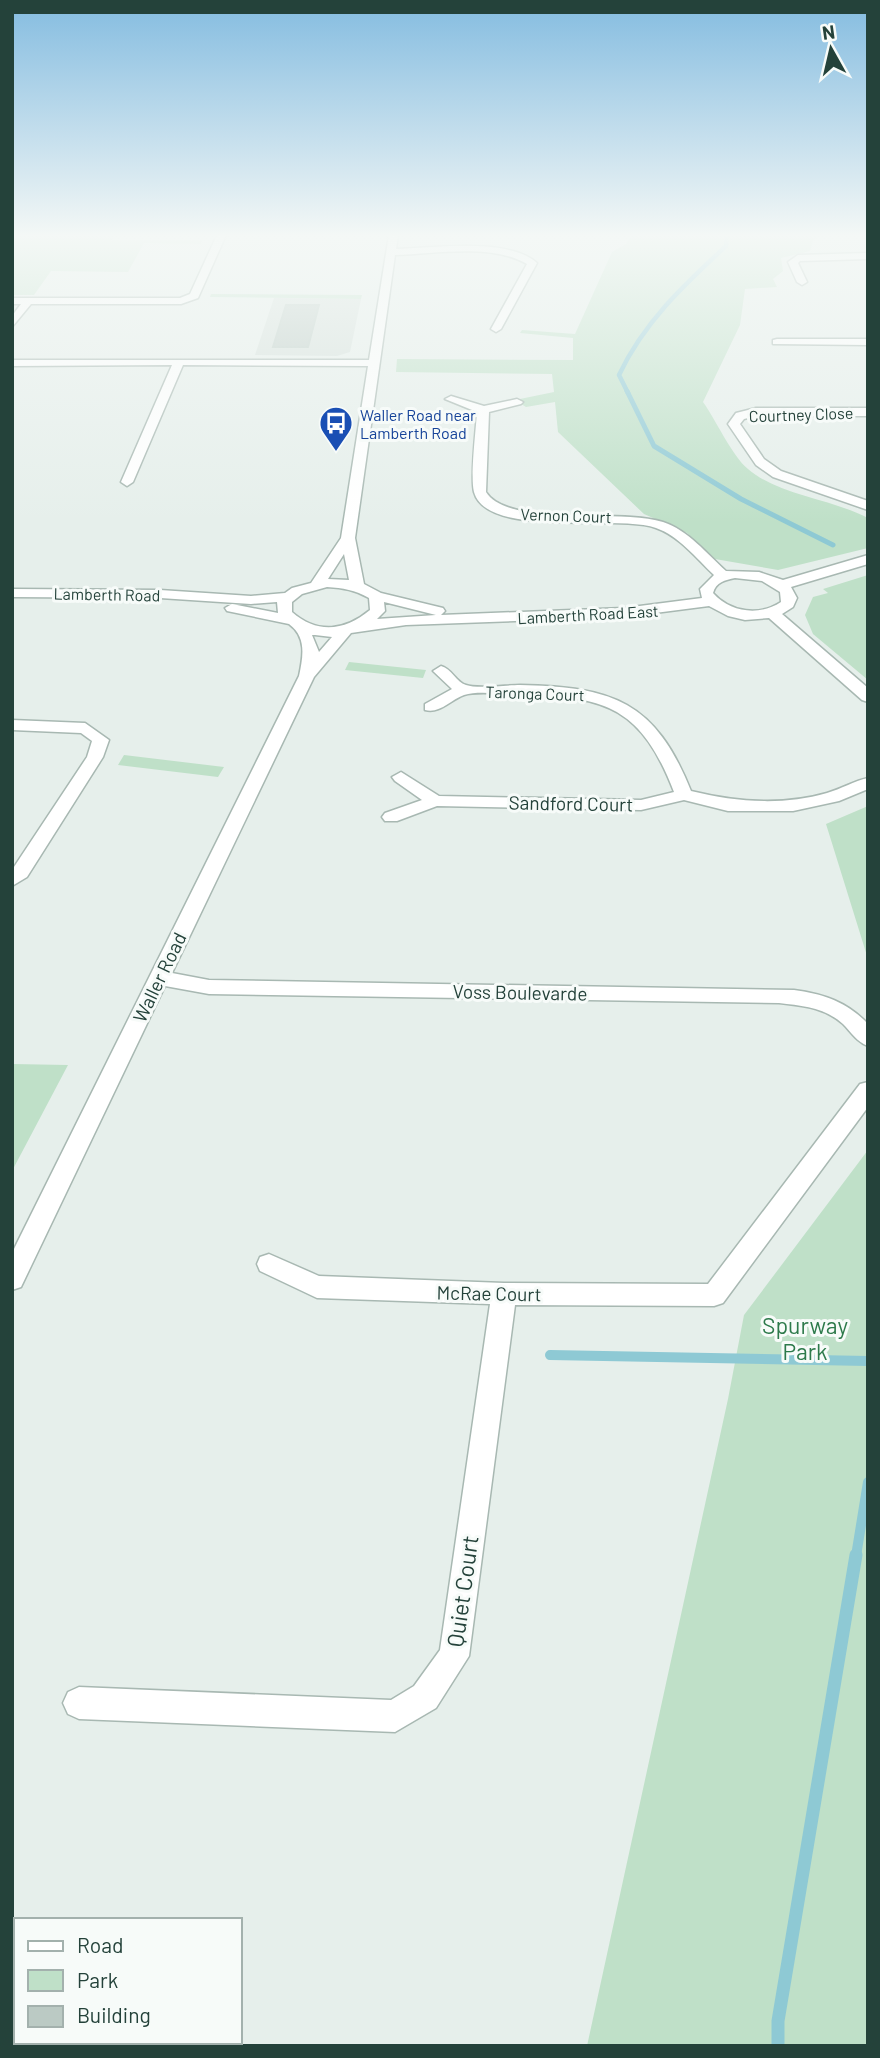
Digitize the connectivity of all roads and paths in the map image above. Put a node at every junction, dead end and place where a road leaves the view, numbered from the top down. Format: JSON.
{"nodes":[{"id":1,"x":378,"y":331,"type":"edge"},
{"id":2,"x":777,"y":342,"type":"dead end"},
{"id":3,"x":868,"y":342,"type":"edge"},
{"id":4,"x":179,"y":361,"type":"junction"},
{"id":5,"x":12,"y":363,"type":"edge"},
{"id":6,"x":373,"y":363,"type":"junction"},
{"id":7,"x":451,"y":399,"type":"dead end"},
{"id":8,"x":517,"y":402,"type":"dead end"},
{"id":9,"x":483,"y":411,"type":"junction"},
{"id":10,"x":868,"y":412,"type":"edge"},
{"id":11,"x":127,"y":482,"type":"dead end"},
{"id":12,"x":868,"y":506,"type":"edge"},
{"id":13,"x":348,"y":538,"type":"junction"},
{"id":14,"x":868,"y":559,"type":"edge"},
{"id":15,"x":723,"y":576,"type":"junction"},
{"id":16,"x":317,"y":584,"type":"junction"},
{"id":17,"x":782,"y":585,"type":"junction"},
{"id":18,"x":357,"y":586,"type":"junction"},
{"id":19,"x":12,"y":593,"type":"edge"},
{"id":20,"x":376,"y":596,"type":"junction"},
{"id":21,"x":288,"y":597,"type":"junction"},
{"id":22,"x":202,"y":598,"type":"junction"},
{"id":23,"x":711,"y":601,"type":"junction"},
{"id":24,"x":772,"y":613,"type":"junction"},
{"id":25,"x":464,"y":616,"type":"junction"},
{"id":26,"x":295,"y":624,"type":"junction"},
{"id":27,"x":363,"y":625,"type":"junction"},
{"id":28,"x":346,"y":630,"type":"junction"},
{"id":29,"x":441,"y":671,"type":"dead end"},
{"id":30,"x":307,"y":677,"type":"junction"},
{"id":31,"x":462,"y":690,"type":"junction"},
{"id":32,"x":868,"y":697,"type":"edge"},
{"id":33,"x":431,"y":707,"type":"dead end"},
{"id":34,"x":12,"y":725,"type":"edge"},
{"id":35,"x":401,"y":777,"type":"dead end"},
{"id":36,"x":868,"y":783,"type":"edge"},
{"id":37,"x":684,"y":795,"type":"junction"},
{"id":38,"x":435,"y":801,"type":"junction"},
{"id":39,"x":391,"y":817,"type":"dead end"},
{"id":40,"x":12,"y":880,"type":"edge"},
{"id":41,"x":158,"y":978,"type":"junction"},
{"id":42,"x":868,"y":1038,"type":"edge"},
{"id":43,"x":868,"y":1090,"type":"edge"},
{"id":44,"x":269,"y":1264,"type":"dead end"},
{"id":45,"x":12,"y":1279,"type":"edge"},
{"id":46,"x":504,"y":1294,"type":"junction"},
{"id":47,"x":79,"y":1703,"type":"dead end"}],
"edges":[{"from":1,"to":6,"type":"street"},
{"from":2,"to":3,"type":"street"},
{"from":4,"to":5,"type":"street"},
{"from":4,"to":6,"type":"street"},
{"from":4,"to":11,"type":"street"},
{"from":6,"to":13,"type":"street"},
{"from":7,"to":9,"type":"street"},
{"from":8,"to":9,"type":"street"},
{"from":9,"to":15,"type":"street","name":"Vernon Court"},
{"from":10,"to":12,"type":"street","name":"Courtney Close"},
{"from":13,"to":16,"type":"street"},
{"from":13,"to":18,"type":"street"},
{"from":14,"to":17,"type":"street"},
{"from":15,"to":17,"type":"street"},
{"from":15,"to":23,"type":"street"},
{"from":16,"to":18,"type":"street"},
{"from":16,"to":21,"type":"street","name":"Lamberth Road"},
{"from":17,"to":24,"type":"street"},
{"from":18,"to":20,"type":"street","name":"Lamberth Road East"},
{"from":19,"to":22,"type":"street","name":"Lamberth Road"},
{"from":20,"to":25,"type":"street","name":"Lamberth Road East"},
{"from":20,"to":27,"type":"street"},
{"from":21,"to":22,"type":"street","name":"Lamberth Road"},
{"from":21,"to":26,"type":"street","name":"Waller Road"},
{"from":22,"to":26,"type":"street","name":"Lamberth Road"},
{"from":23,"to":24,"type":"street"},
{"from":23,"to":25,"type":"street","name":"Lamberth Road East"},
{"from":24,"to":32,"type":"street"},
{"from":25,"to":27,"type":"street","name":"Lamberth Road East"},
{"from":26,"to":28,"type":"street","name":"Lamberth Road"},
{"from":26,"to":30,"type":"street","name":"Waller Road"},
{"from":27,"to":28,"type":"street","name":"Lamberth Road East"},
{"from":28,"to":30,"type":"street","name":"Waller Road"},
{"from":29,"to":31,"type":"street","name":"Taronga Court"},
{"from":30,"to":41,"type":"street","name":"Waller Road"},
{"from":31,"to":33,"type":"street","name":"Taronga Court"},
{"from":31,"to":37,"type":"street","name":"Taronga Court"},
{"from":34,"to":40,"type":"street"},
{"from":35,"to":38,"type":"street"},
{"from":36,"to":37,"type":"street","name":"Sandford Court"},
{"from":37,"to":38,"type":"street","name":"Sandford Court"},
{"from":38,"to":39,"type":"street","name":"Sandford Court"},
{"from":41,"to":42,"type":"street","name":"Voss Boulevarde"},
{"from":41,"to":45,"type":"street","name":"Waller Road"},
{"from":43,"to":46,"type":"street","name":"McRae Court"},
{"from":44,"to":46,"type":"street","name":"McRae Court"},
{"from":46,"to":47,"type":"street","name":"Quiet Court"}]}
